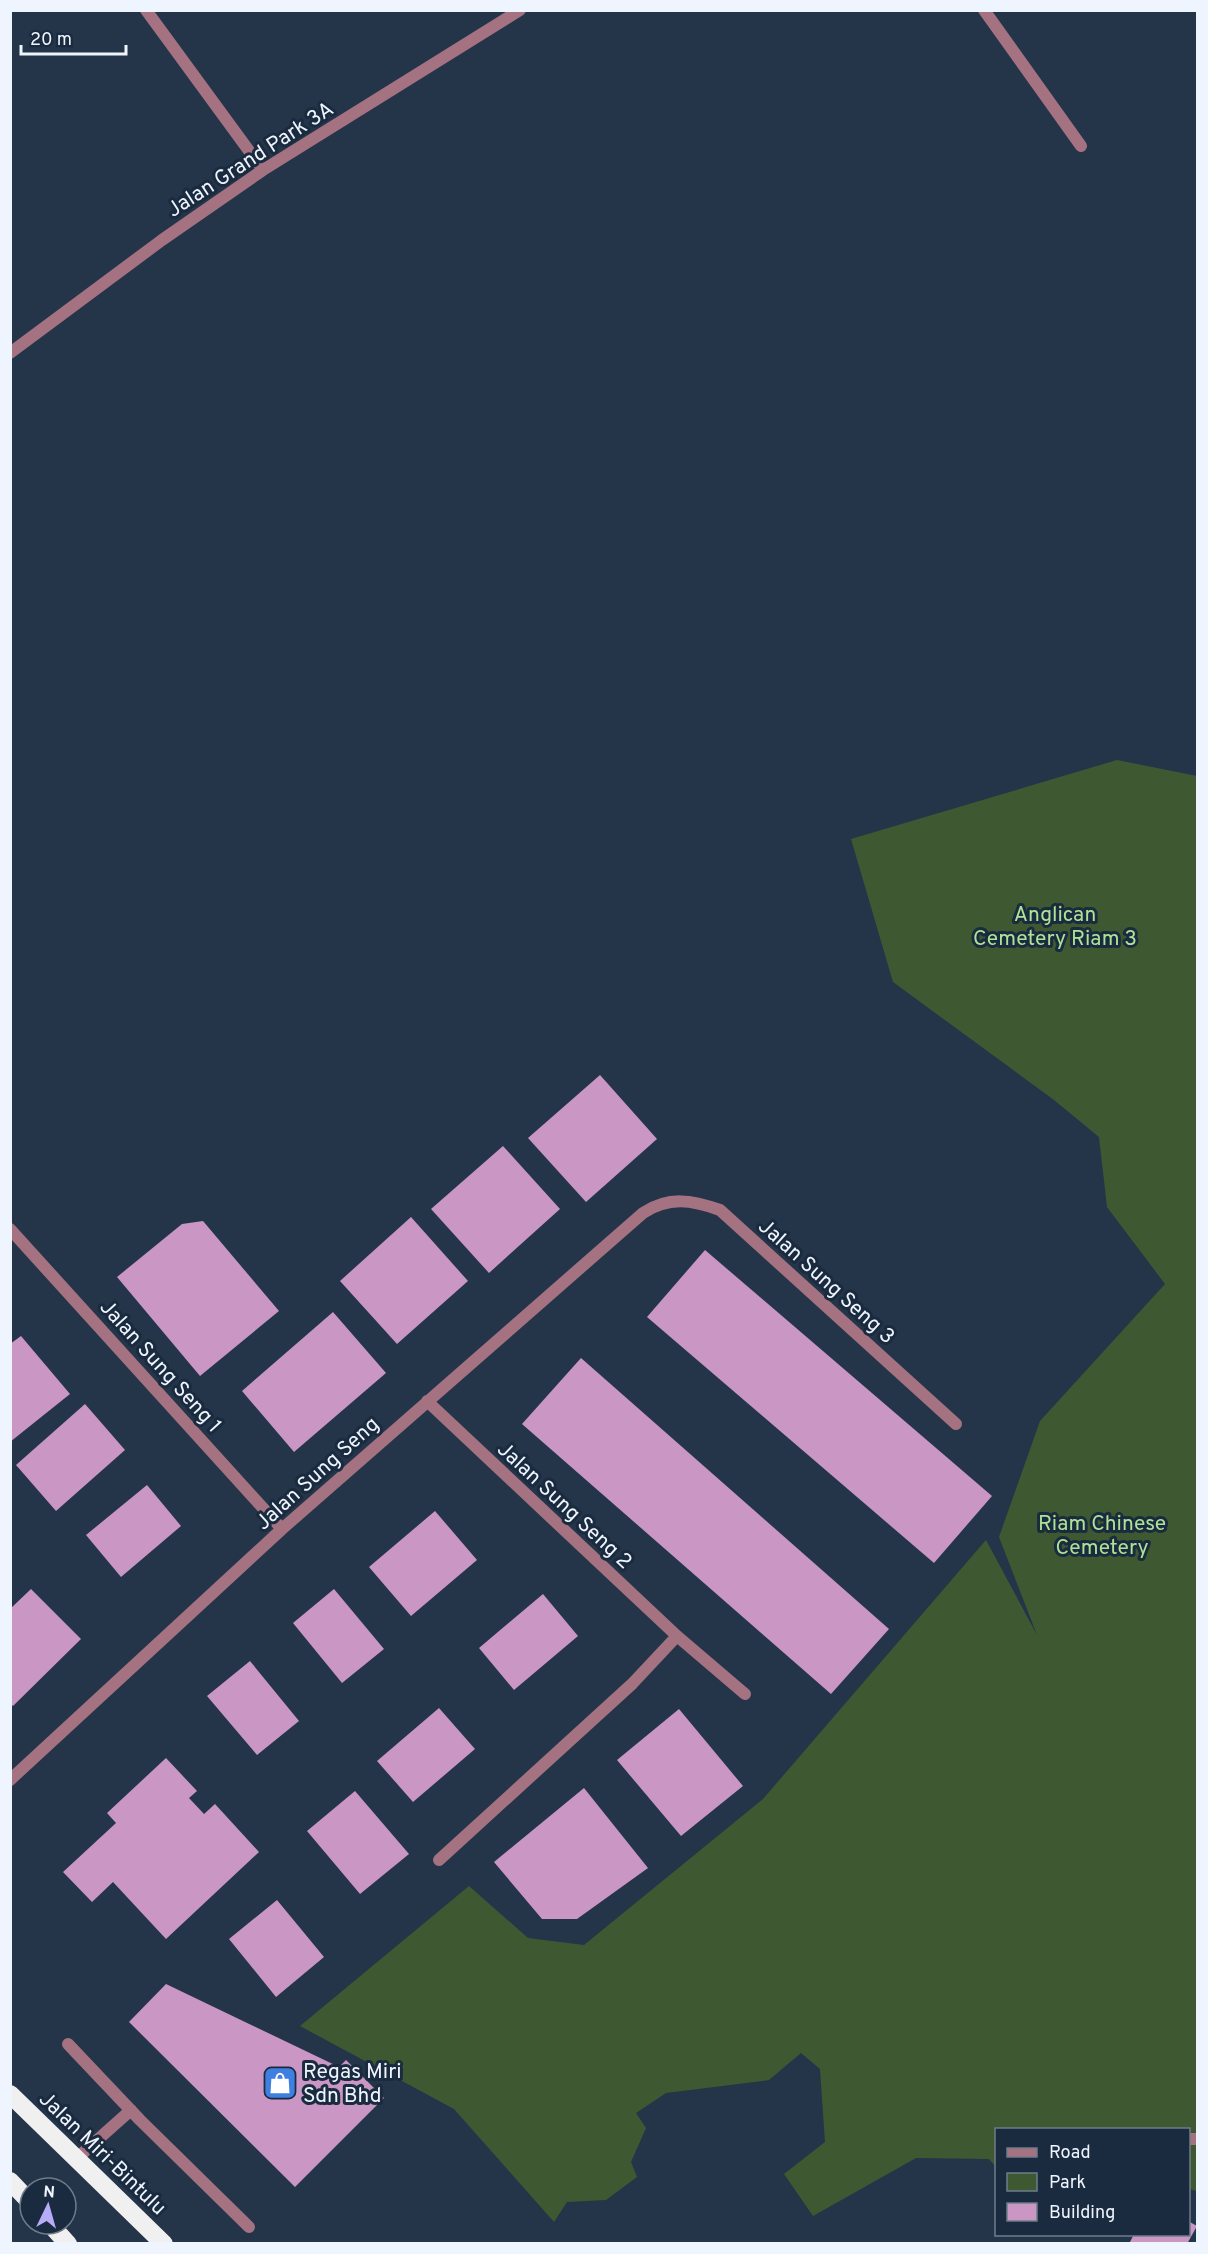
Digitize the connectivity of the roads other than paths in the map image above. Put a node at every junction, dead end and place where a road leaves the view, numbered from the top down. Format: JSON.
{"nodes":[{"id":1,"x":146,"y":10,"type":"edge"},
{"id":2,"x":520,"y":10,"type":"edge"},
{"id":3,"x":984,"y":10,"type":"edge"},
{"id":4,"x":1081,"y":146,"type":"dead end"},
{"id":5,"x":263,"y":170,"type":"junction"},
{"id":6,"x":10,"y":353,"type":"edge"},
{"id":7,"x":657,"y":1204,"type":"joint"},
{"id":8,"x":10,"y":1229,"type":"edge"},
{"id":9,"x":427,"y":1401,"type":"junction"},
{"id":10,"x":956,"y":1424,"type":"dead end"},
{"id":11,"x":282,"y":1529,"type":"junction"},
{"id":12,"x":677,"y":1636,"type":"junction"},
{"id":13,"x":745,"y":1694,"type":"dead end"},
{"id":14,"x":10,"y":1780,"type":"edge"},
{"id":15,"x":439,"y":1860,"type":"dead end"},
{"id":16,"x":68,"y":2044,"type":"dead end"},
{"id":17,"x":10,"y":2094,"type":"edge"},
{"id":18,"x":131,"y":2110,"type":"junction"},
{"id":19,"x":75,"y":2159,"type":"junction"},
{"id":20,"x":249,"y":2227,"type":"dead end"},
{"id":21,"x":164,"y":2244,"type":"edge"}],
"edges":[{"from":1,"to":5,"type":"street"},
{"from":2,"to":5,"type":"street","name":"Jalan Grand Park 3A"},
{"from":3,"to":4,"type":"street"},
{"from":5,"to":6,"type":"street","name":"Jalan Grand Park 3A"},
{"from":7,"to":9,"type":"street","name":"Jalan Sung Seng"},
{"from":7,"to":10,"type":"street","name":"Jalan Sung Seng 3"},
{"from":8,"to":11,"type":"street","name":"Jalan Sung Seng 1"},
{"from":9,"to":11,"type":"street","name":"Jalan Sung Seng"},
{"from":9,"to":12,"type":"street","name":"Jalan Sung Seng 2"},
{"from":11,"to":14,"type":"street","name":"Jalan Sung Seng"},
{"from":12,"to":13,"type":"street","name":"Jalan Sung Seng 2"},
{"from":12,"to":15,"type":"street"},
{"from":16,"to":18,"type":"street"},
{"from":17,"to":19,"type":"highway","name":"Jalan Miri-Bintulu"},
{"from":18,"to":19,"type":"street"},
{"from":18,"to":20,"type":"street"},
{"from":19,"to":21,"type":"highway","name":"Jalan Miri-Bintulu"}]}
